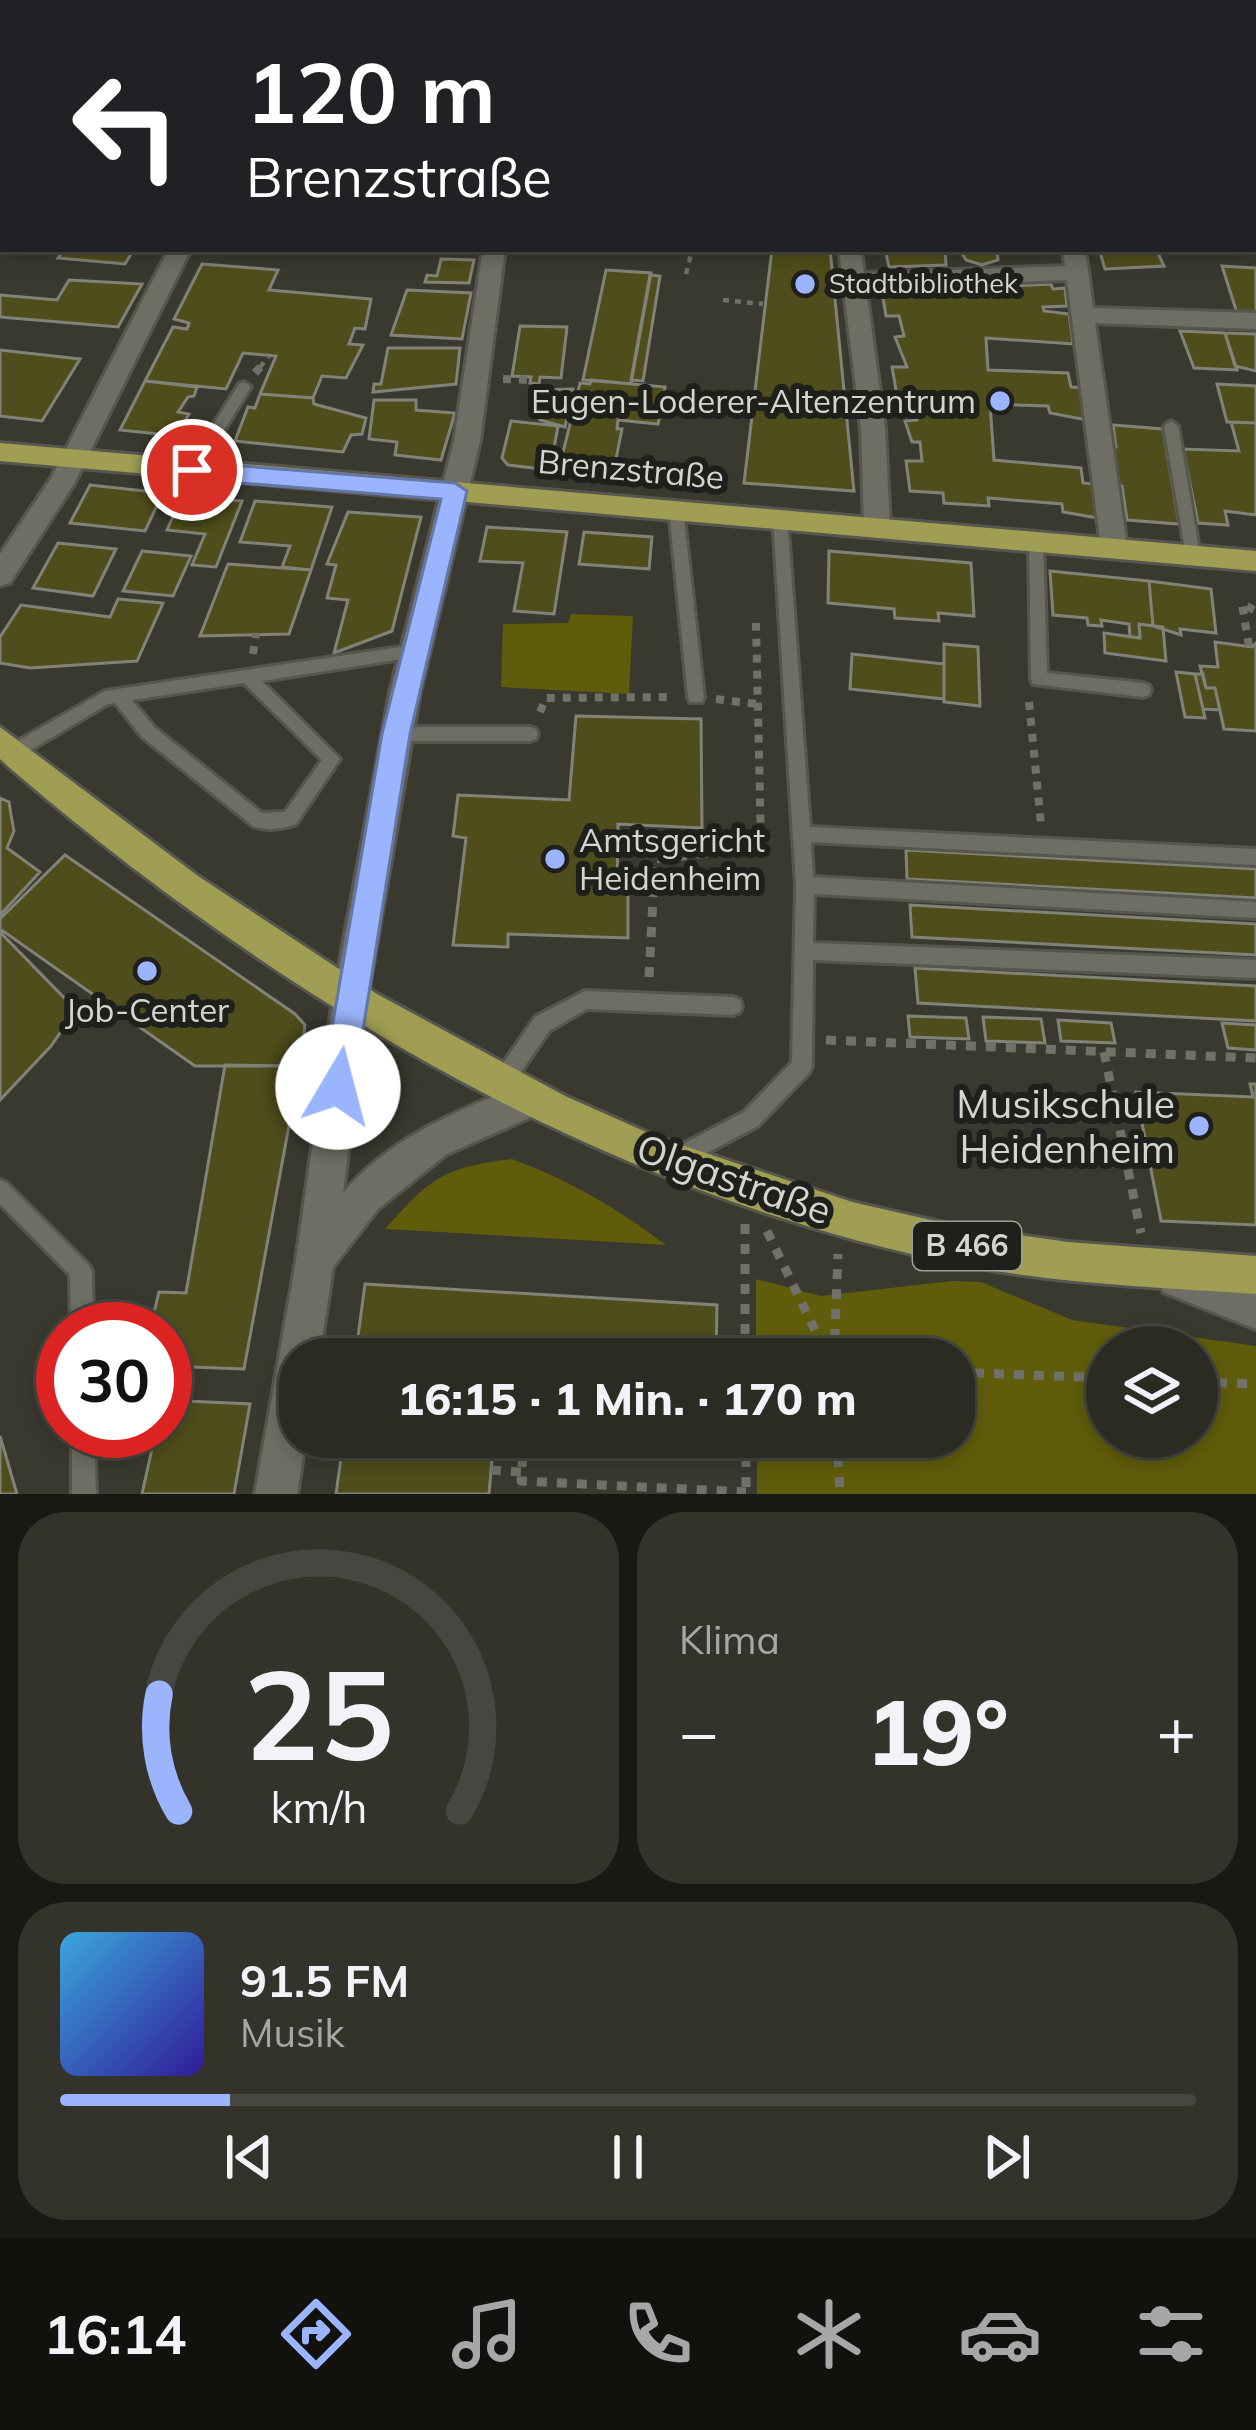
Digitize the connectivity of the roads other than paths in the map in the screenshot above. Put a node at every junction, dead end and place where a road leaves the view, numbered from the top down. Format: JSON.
{"nodes":[{"id":1,"x":179,"y":252,"type":"edge"},
{"id":2,"x":494,"y":252,"type":"edge"},
{"id":3,"x":850,"y":252,"type":"edge"},
{"id":4,"x":1077,"y":260,"type":"edge"},
{"id":5,"x":855,"y":281,"type":"junction"},
{"id":6,"x":1086,"y":316,"type":"junction"},
{"id":7,"x":1256,"y":321,"type":"edge"},
{"id":8,"x":244,"y":387,"type":"dead end"},
{"id":9,"x":1171,"y":426,"type":"dead end"},
{"id":10,"x":0,"y":452,"type":"edge"},
{"id":11,"x":74,"y":460,"type":"junction"},
{"id":12,"x":192,"y":470,"type":"junction"},
{"id":13,"x":455,"y":491,"type":"junction"},
{"id":14,"x":660,"y":502,"type":"junction"},
{"id":15,"x":780,"y":517,"type":"junction"},
{"id":16,"x":878,"y":526,"type":"junction"},
{"id":17,"x":1036,"y":540,"type":"junction"},
{"id":18,"x":1114,"y":548,"type":"junction"},
{"id":19,"x":1193,"y":555,"type":"junction"},
{"id":20,"x":1256,"y":561,"type":"edge"},
{"id":21,"x":0,"y":576,"type":"edge"},
{"id":22,"x":415,"y":652,"type":"junction"},
{"id":23,"x":250,"y":679,"type":"junction"},
{"id":24,"x":1143,"y":690,"type":"dead end"},
{"id":25,"x":120,"y":697,"type":"junction"},
{"id":26,"x":696,"y":697,"type":"dead end"},
{"id":27,"x":396,"y":734,"type":"junction"},
{"id":28,"x":530,"y":734,"type":"road end"},
{"id":29,"x":6,"y":746,"type":"edge"},
{"id":30,"x":800,"y":834,"type":"junction"},
{"id":31,"x":1256,"y":857,"type":"edge"},
{"id":32,"x":805,"y":885,"type":"junction"},
{"id":33,"x":1256,"y":910,"type":"edge"},
{"id":34,"x":807,"y":951,"type":"junction"},
{"id":35,"x":1256,"y":969,"type":"edge"},
{"id":36,"x":350,"y":999,"type":"junction"},
{"id":37,"x":733,"y":1006,"type":"dead end"},
{"id":38,"x":516,"y":1091,"type":"junction"},
{"id":39,"x":674,"y":1160,"type":"junction"},
{"id":40,"x":0,"y":1190,"type":"edge"},
{"id":41,"x":315,"y":1261,"type":"junction"},
{"id":42,"x":1149,"y":1267,"type":"junction"},
{"id":43,"x":1256,"y":1275,"type":"edge"},
{"id":44,"x":82,"y":1302,"type":"edge"},
{"id":45,"x":1256,"y":1309,"type":"edge"},
{"id":46,"x":83,"y":1458,"type":"edge"},
{"id":47,"x":84,"y":1494,"type":"edge"},
{"id":48,"x":276,"y":1494,"type":"edge"}],
"edges":[{"from":1,"to":11,"type":"street"},
{"from":2,"to":13,"type":"street"},
{"from":3,"to":5,"type":"street"},
{"from":4,"to":5,"type":"street"},
{"from":4,"to":6,"type":"street"},
{"from":5,"to":16,"type":"street"},
{"from":6,"to":7,"type":"street"},
{"from":6,"to":18,"type":"street"},
{"from":8,"to":12,"type":"lane"},
{"from":9,"to":19,"type":"lane"},
{"from":10,"to":11,"type":"main road","name":"Brenzstraße"},
{"from":11,"to":12,"type":"main road","name":"Brenzstraße"},
{"from":11,"to":21,"type":"street"},
{"from":12,"to":13,"type":"main road","name":"Brenzstraße"},
{"from":13,"to":14,"type":"main road","name":"Brenzstraße"},
{"from":13,"to":22,"type":"street"},
{"from":14,"to":15,"type":"main road","name":"Brenzstraße"},
{"from":14,"to":26,"type":"lane"},
{"from":15,"to":16,"type":"main road","name":"Brenzstraße"},
{"from":15,"to":30,"type":"lane"},
{"from":16,"to":17,"type":"main road","name":"Brenzstraße"},
{"from":17,"to":18,"type":"main road","name":"Brenzstraße"},
{"from":17,"to":24,"type":"lane"},
{"from":18,"to":19,"type":"main road","name":"Brenzstraße"},
{"from":19,"to":20,"type":"main road","name":"Brenzstraße"},
{"from":22,"to":23,"type":"lane"},
{"from":22,"to":27,"type":"street"},
{"from":23,"to":25,"type":"lane"},
{"from":23,"to":25,"type":"lane"},
{"from":25,"to":29,"type":"lane"},
{"from":27,"to":28,"type":"lane"},
{"from":27,"to":36,"type":"street"},
{"from":29,"to":36,"type":"main road","number":"B 466"},
{"from":30,"to":31,"type":"lane"},
{"from":30,"to":32,"type":"lane"},
{"from":32,"to":33,"type":"lane"},
{"from":32,"to":34,"type":"lane"},
{"from":34,"to":35,"type":"lane"},
{"from":34,"to":39,"type":"lane"},
{"from":36,"to":38,"type":"main road","name":"Olgastraße","number":"B 466"},
{"from":36,"to":41,"type":"street"},
{"from":37,"to":38,"type":"lane"},
{"from":38,"to":39,"type":"main road","name":"Olgastraße","number":"B 466"},
{"from":38,"to":41,"type":"street"},
{"from":39,"to":42,"type":"main road","name":"Olgastraße","number":"B 466"},
{"from":40,"to":44,"type":"lane"},
{"from":41,"to":48,"type":"street"},
{"from":42,"to":43,"type":"main road","name":"Olgastraße","number":"B 466"},
{"from":42,"to":45,"type":"street","name":"Olgastraße"},
{"from":46,"to":47,"type":"lane"}]}
